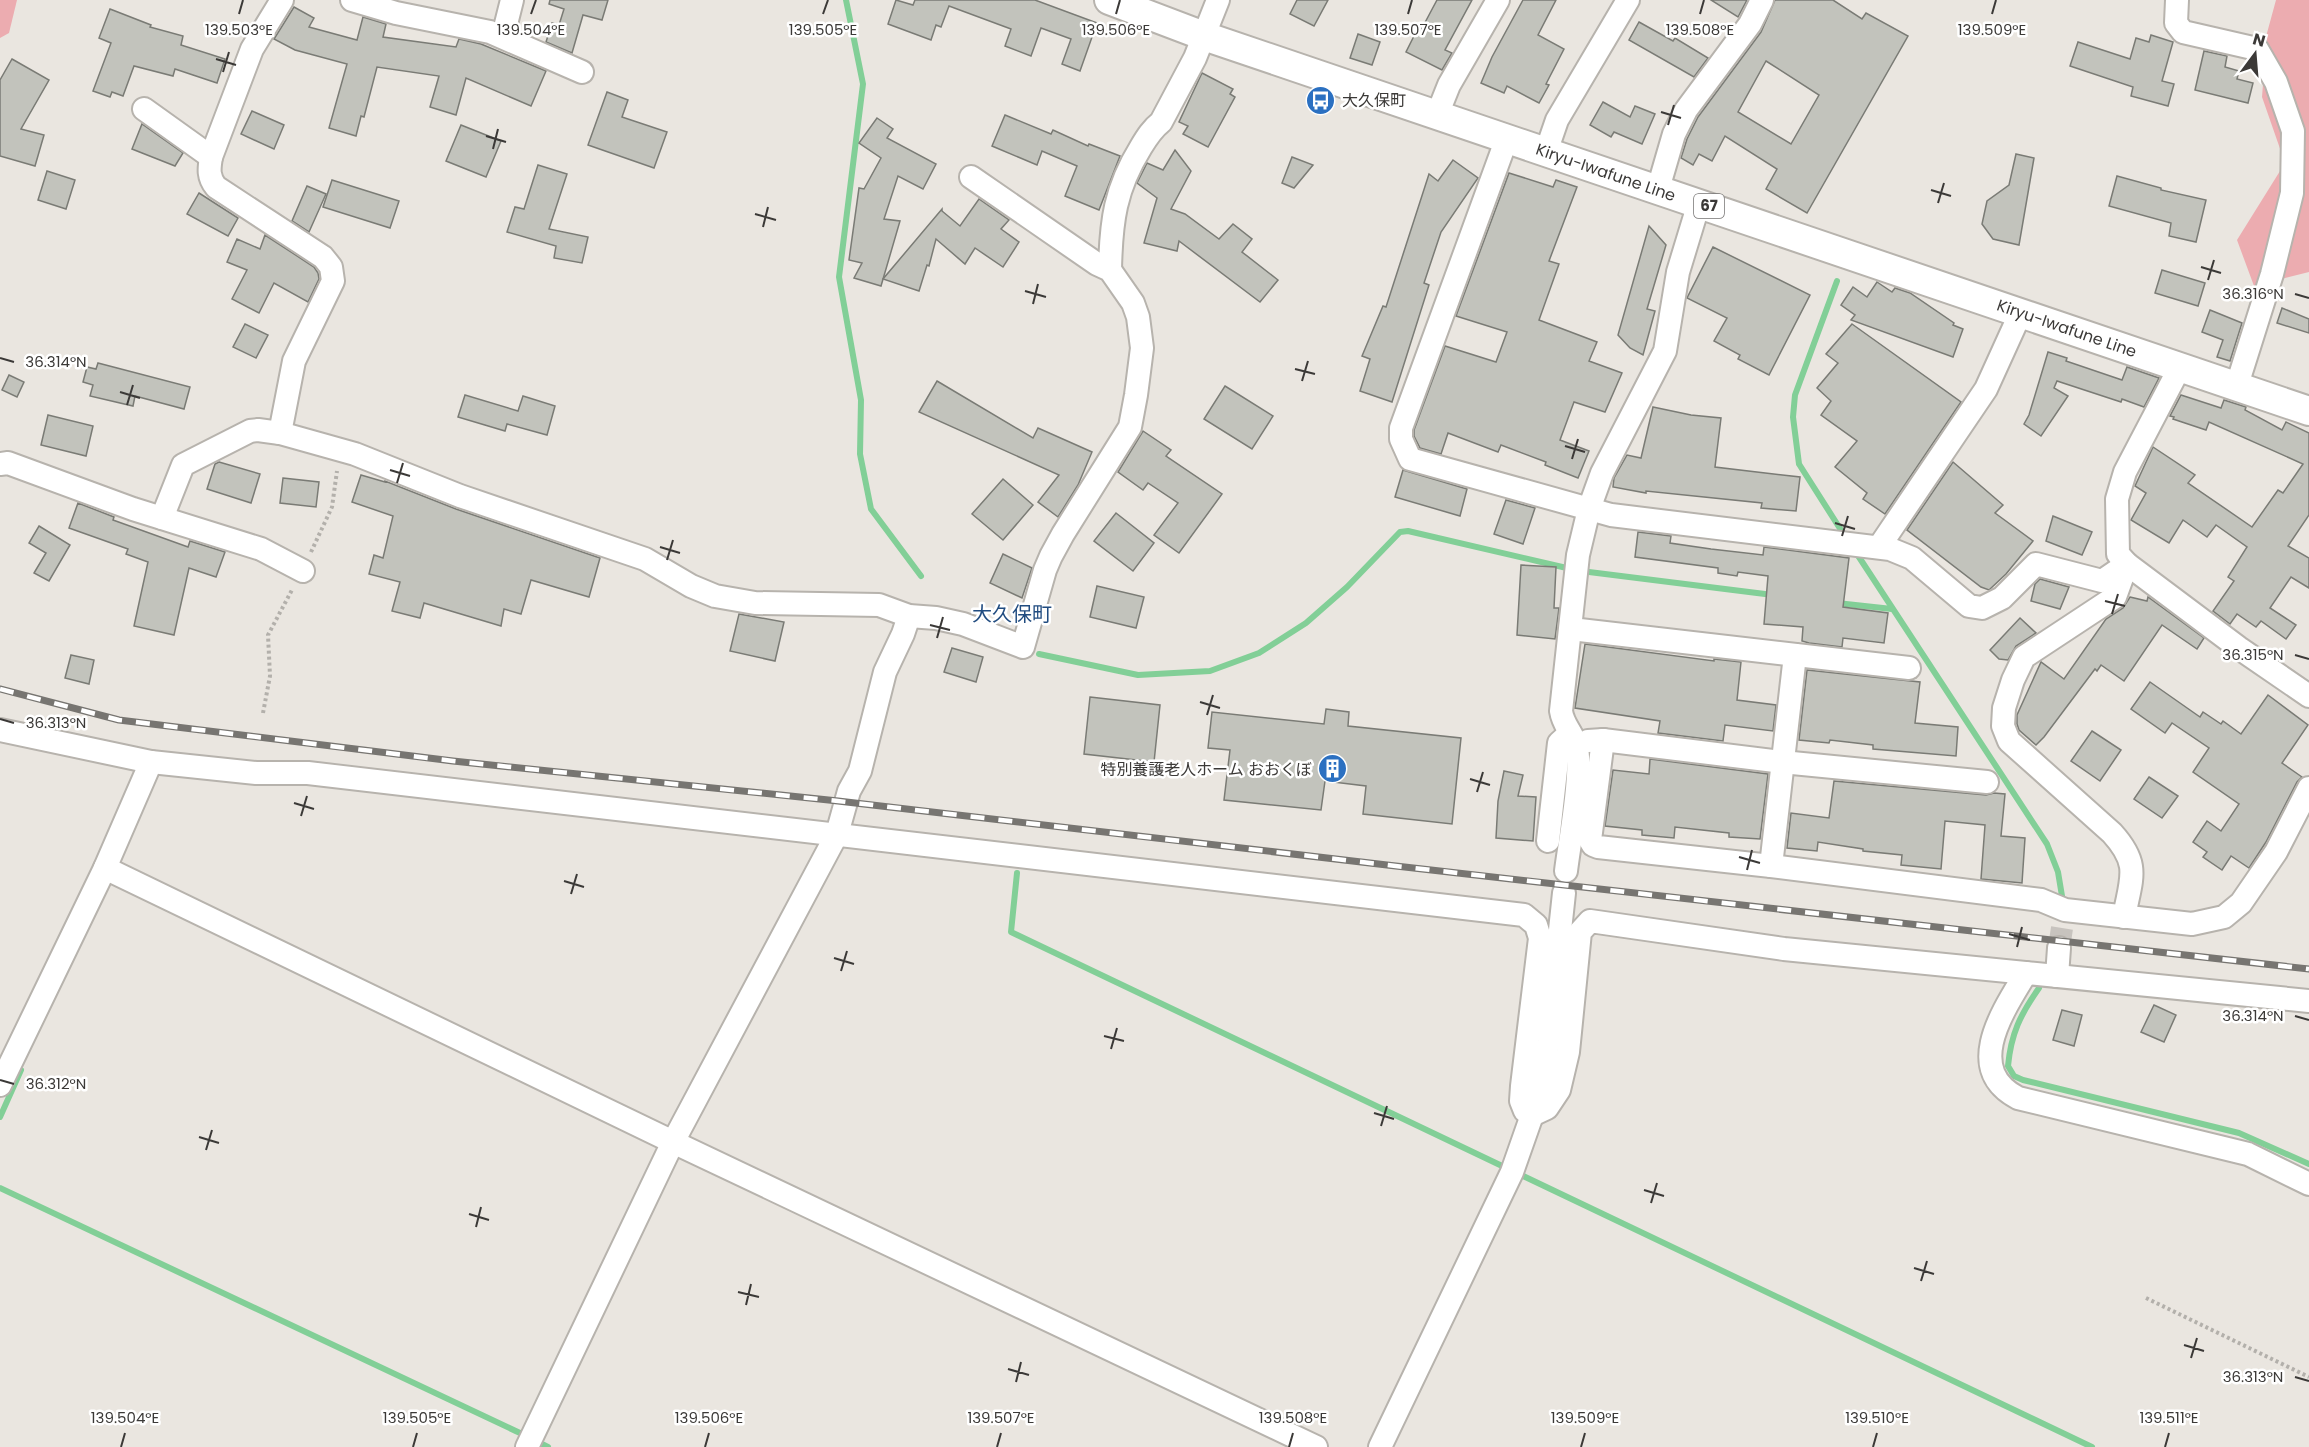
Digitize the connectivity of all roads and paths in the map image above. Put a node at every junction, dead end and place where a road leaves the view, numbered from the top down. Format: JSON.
{"nodes":[{"id":1,"x":282,"y":0,"type":"edge"},
{"id":2,"x":352,"y":0,"type":"edge"},
{"id":3,"x":512,"y":0,"type":"edge"},
{"id":4,"x":1109,"y":0,"type":"edge"},
{"id":5,"x":1218,"y":0,"type":"edge"},
{"id":6,"x":1498,"y":0,"type":"edge"},
{"id":7,"x":1628,"y":0,"type":"edge"},
{"id":8,"x":1762,"y":0,"type":"edge"},
{"id":9,"x":2177,"y":0,"type":"edge"},
{"id":10,"x":503,"y":36,"type":"junction"},
{"id":11,"x":1204,"y":36,"type":"junction"},
{"id":12,"x":582,"y":72,"type":"dead end"},
{"id":13,"x":144,"y":109,"type":"dead end"},
{"id":14,"x":1437,"y":115,"type":"junction"},
{"id":15,"x":1507,"y":138,"type":"junction"},
{"id":16,"x":1546,"y":152,"type":"junction"},
{"id":17,"x":211,"y":157,"type":"junction"},
{"id":18,"x":971,"y":177,"type":"dead end"},
{"id":19,"x":1658,"y":189,"type":"junction"},
{"id":20,"x":1699,"y":203,"type":"junction"},
{"id":21,"x":1110,"y":270,"type":"junction"},
{"id":22,"x":2021,"y":312,"type":"junction"},
{"id":23,"x":2180,"y":367,"type":"junction"},
{"id":24,"x":2237,"y":385,"type":"junction"},
{"id":25,"x":2309,"y":411,"type":"edge"},
{"id":26,"x":280,"y":433,"type":"junction"},
{"id":27,"x":0,"y":464,"type":"edge"},
{"id":28,"x":1589,"y":509,"type":"junction"},
{"id":29,"x":162,"y":518,"type":"junction"},
{"id":30,"x":1879,"y":547,"type":"junction"},
{"id":31,"x":2127,"y":564,"type":"junction"},
{"id":32,"x":303,"y":571,"type":"dead end"},
{"id":33,"x":909,"y":616,"type":"junction"},
{"id":34,"x":1571,"y":629,"type":"junction"},
{"id":35,"x":1795,"y":655,"type":"junction"},
{"id":36,"x":1909,"y":668,"type":"dead end"},
{"id":37,"x":2309,"y":696,"type":"edge"},
{"id":38,"x":0,"y":730,"type":"edge"},
{"id":39,"x":1573,"y":739,"type":"junction"},
{"id":40,"x":1603,"y":740,"type":"junction"},
{"id":41,"x":151,"y":762,"type":"junction"},
{"id":42,"x":1782,"y":762,"type":"junction"},
{"id":43,"x":1987,"y":782,"type":"dead end"},
{"id":44,"x":2309,"y":788,"type":"edge"},
{"id":45,"x":837,"y":834,"type":"junction"},
{"id":46,"x":1548,"y":841,"type":"dead end"},
{"id":47,"x":1771,"y":866,"type":"junction"},
{"id":48,"x":105,"y":868,"type":"junction"},
{"id":49,"x":2124,"y":916,"type":"junction"},
{"id":50,"x":2062,"y":929,"type":"junction"},
{"id":51,"x":2026,"y":973,"type":"junction"},
{"id":52,"x":2056,"y":976,"type":"junction"},
{"id":53,"x":2309,"y":1001,"type":"edge"},
{"id":54,"x":2,"y":1077,"type":"edge"},
{"id":55,"x":1532,"y":1115,"type":"junction"},
{"id":56,"x":673,"y":1143,"type":"junction"},
{"id":57,"x":2309,"y":1184,"type":"edge"},
{"id":58,"x":2146,"y":1298,"type":"dead end"},
{"id":59,"x":2309,"y":1377,"type":"edge"},
{"id":60,"x":527,"y":1447,"type":"edge"},
{"id":61,"x":1316,"y":1447,"type":"edge"},
{"id":62,"x":1380,"y":1447,"type":"edge"}],
"edges":[{"from":1,"to":17,"type":"street"},
{"from":2,"to":10,"type":"street"},
{"from":3,"to":10,"type":"street"},
{"from":4,"to":11,"type":"main road","name":"Kiryu-Iwafune Line","number":"67"},
{"from":5,"to":11,"type":"street"},
{"from":6,"to":14,"type":"street"},
{"from":7,"to":16,"type":"street"},
{"from":8,"to":19,"type":"street"},
{"from":9,"to":24,"type":"street"},
{"from":10,"to":12,"type":"street"},
{"from":11,"to":14,"type":"main road","name":"Kiryu-Iwafune Line","number":"67"},
{"from":11,"to":21,"type":"street"},
{"from":13,"to":17,"type":"street"},
{"from":14,"to":15,"type":"main road","name":"Kiryu-Iwafune Line","number":"67"},
{"from":15,"to":16,"type":"main road","name":"Kiryu-Iwafune Line","number":"67"},
{"from":15,"to":28,"type":"street"},
{"from":16,"to":19,"type":"main road","name":"Kiryu-Iwafune Line","number":"67"},
{"from":17,"to":26,"type":"street"},
{"from":18,"to":21,"type":"street"},
{"from":19,"to":20,"type":"main road","name":"Kiryu-Iwafune Line","number":"67"},
{"from":20,"to":22,"type":"main road","name":"Kiryu-Iwafune Line","number":"67"},
{"from":20,"to":28,"type":"street"},
{"from":21,"to":33,"type":"street"},
{"from":22,"to":23,"type":"main road","name":"Kiryu-Iwafune Line","number":"67"},
{"from":22,"to":30,"type":"street"},
{"from":23,"to":24,"type":"main road","name":"Kiryu-Iwafune Line","number":"67"},
{"from":23,"to":31,"type":"street"},
{"from":24,"to":25,"type":"main road","name":"Kiryu-Iwafune Line","number":"67"},
{"from":26,"to":29,"type":"street"},
{"from":26,"to":33,"type":"street"},
{"from":27,"to":29,"type":"street"},
{"from":28,"to":30,"type":"street"},
{"from":28,"to":34,"type":"street"},
{"from":29,"to":32,"type":"street"},
{"from":30,"to":31,"type":"street"},
{"from":31,"to":37,"type":"street"},
{"from":31,"to":49,"type":"street"},
{"from":33,"to":45,"type":"street"},
{"from":34,"to":35,"type":"street"},
{"from":34,"to":39,"type":"street"},
{"from":35,"to":36,"type":"street"},
{"from":35,"to":42,"type":"street"},
{"from":38,"to":41,"type":"street"},
{"from":39,"to":40,"type":"street"},
{"from":39,"to":46,"type":"street"},
{"from":39,"to":55,"type":"street"},
{"from":40,"to":42,"type":"street"},
{"from":40,"to":47,"type":"street"},
{"from":41,"to":45,"type":"street"},
{"from":41,"to":48,"type":"street"},
{"from":42,"to":43,"type":"street"},
{"from":42,"to":47,"type":"street"},
{"from":44,"to":49,"type":"street"},
{"from":45,"to":55,"type":"street"},
{"from":45,"to":56,"type":"street"},
{"from":47,"to":50,"type":"street"},
{"from":48,"to":54,"type":"street"},
{"from":48,"to":56,"type":"street"},
{"from":49,"to":50,"type":"street"},
{"from":50,"to":52,"type":"street"},
{"from":51,"to":52,"type":"street"},
{"from":51,"to":55,"type":"street"},
{"from":51,"to":57,"type":"street"},
{"from":52,"to":53,"type":"street"},
{"from":55,"to":62,"type":"street"},
{"from":56,"to":60,"type":"street"},
{"from":56,"to":61,"type":"street"},
{"from":58,"to":59,"type":"path"}]}
